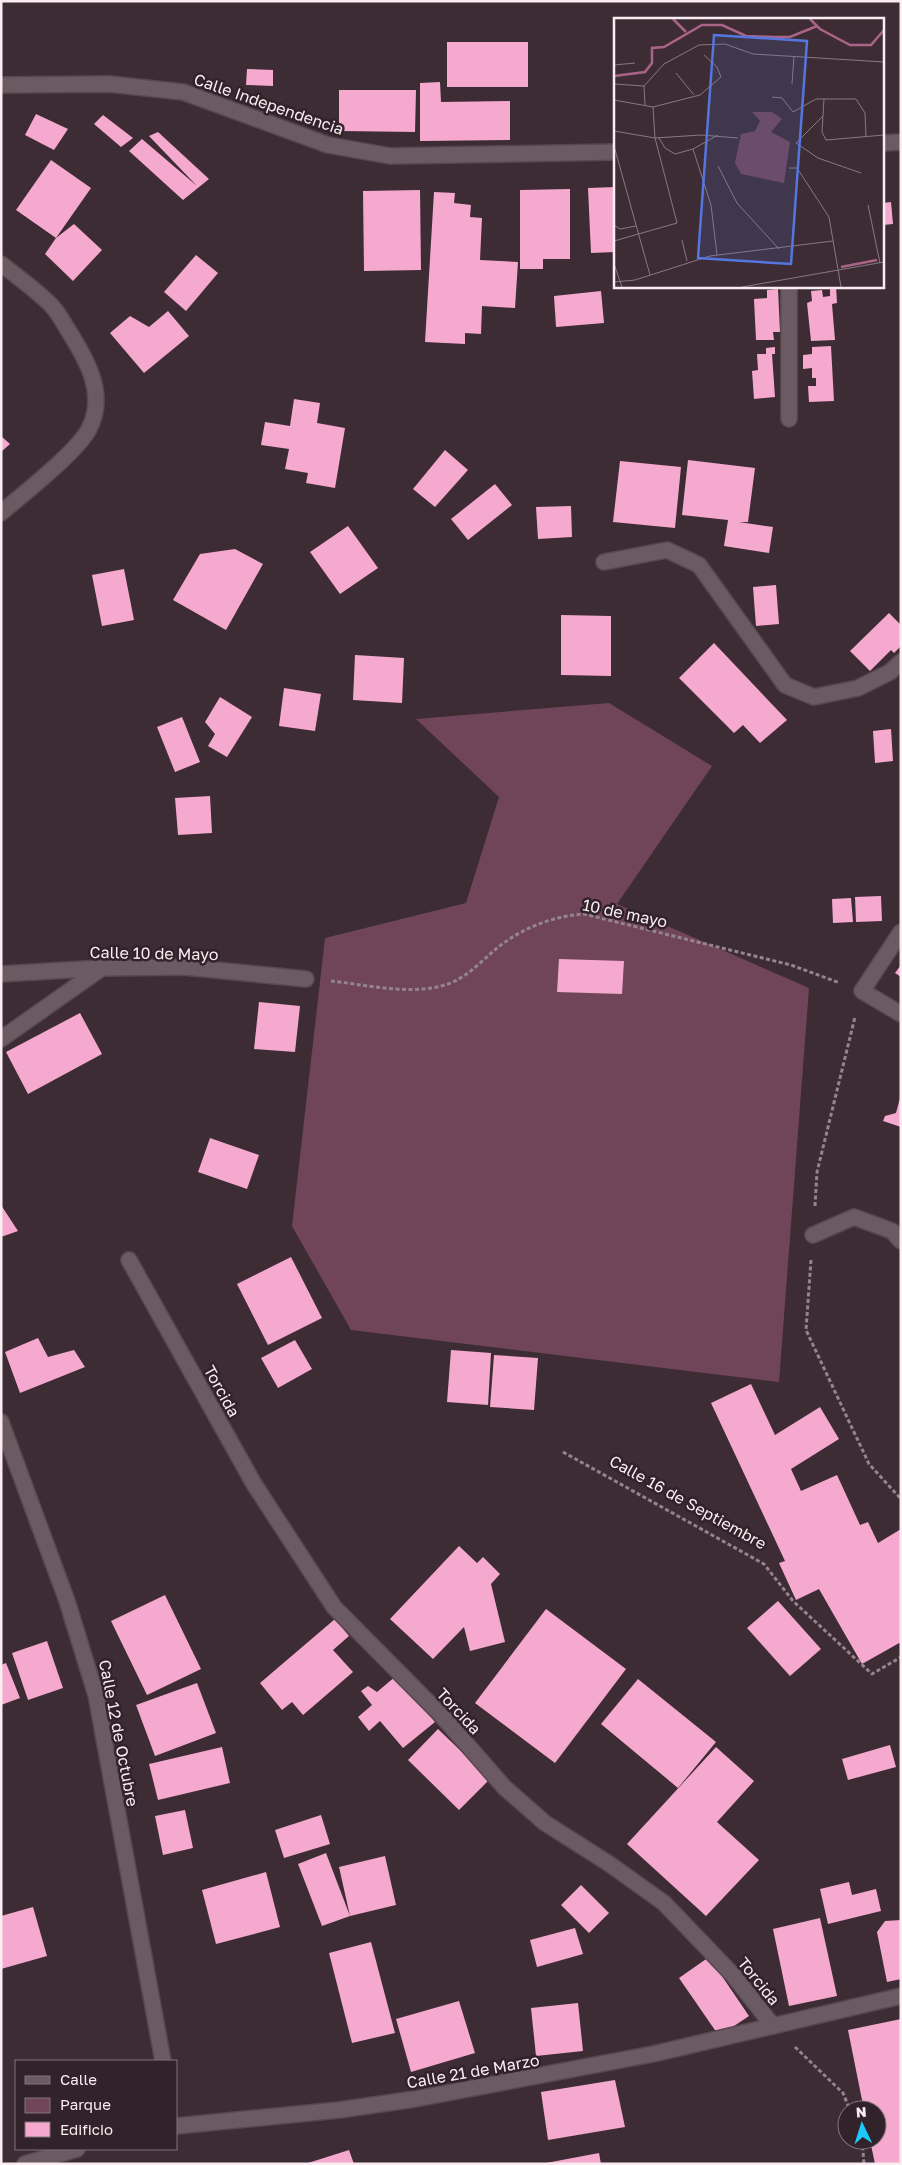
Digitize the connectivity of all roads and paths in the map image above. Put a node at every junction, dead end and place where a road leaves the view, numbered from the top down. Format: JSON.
{"nodes":[{"id":1,"x":1,"y":85,"type":"edge"},
{"id":2,"x":901,"y":142,"type":"edge"},
{"id":3,"x":884,"y":143,"type":"edge"},
{"id":4,"x":614,"y":152,"type":"edge"},
{"id":5,"x":1,"y":264,"type":"edge"},
{"id":6,"x":789,"y":288,"type":"edge"},
{"id":7,"x":789,"y":419,"type":"dead end"},
{"id":8,"x":1,"y":513,"type":"edge"},
{"id":9,"x":604,"y":562,"type":"dead end"},
{"id":10,"x":901,"y":662,"type":"edge"},
{"id":11,"x":901,"y":932,"type":"edge"},
{"id":12,"x":102,"y":968,"type":"junction"},
{"id":13,"x":1,"y":974,"type":"edge"},
{"id":14,"x":306,"y":979,"type":"joint"},
{"id":15,"x":862,"y":991,"type":"junction"},
{"id":16,"x":901,"y":1014,"type":"edge"},
{"id":17,"x":1,"y":1039,"type":"edge"},
{"id":18,"x":813,"y":1234,"type":"dead end"},
{"id":19,"x":901,"y":1241,"type":"edge"},
{"id":20,"x":129,"y":1260,"type":"dead end"},
{"id":21,"x":1,"y":1422,"type":"edge"},
{"id":22,"x":563,"y":1452,"type":"dead end"},
{"id":23,"x":901,"y":1657,"type":"edge"},
{"id":24,"x":901,"y":1996,"type":"edge"},
{"id":25,"x":773,"y":2026,"type":"junction"},
{"id":26,"x":163,"y":2060,"type":"edge"},
{"id":27,"x":846,"y":2100,"type":"edge"},
{"id":28,"x":178,"y":2126,"type":"edge"},
{"id":29,"x":74,"y":2150,"type":"edge"},
{"id":30,"x":863,"y":2150,"type":"edge"},
{"id":31,"x":25,"y":2164,"type":"edge"},
{"id":32,"x":864,"y":2164,"type":"edge"}],
"edges":[{"from":1,"to":4,"type":"street","name":"Calle Independencia"},
{"from":2,"to":3,"type":"street"},
{"from":5,"to":8,"type":"street"},
{"from":6,"to":7,"type":"street"},
{"from":9,"to":10,"type":"street"},
{"from":11,"to":15,"type":"street"},
{"from":12,"to":13,"type":"street","name":"Calle 10 de Mayo"},
{"from":12,"to":14,"type":"street","name":"Calle 10 de Mayo"},
{"from":12,"to":17,"type":"street"},
{"from":14,"to":15,"type":"path","name":"10 de mayo"},
{"from":15,"to":16,"type":"street"},
{"from":18,"to":19,"type":"street"},
{"from":20,"to":25,"type":"street","name":"Torcida"},
{"from":21,"to":26,"type":"street","name":"Calle 12 de Octubre"},
{"from":22,"to":23,"type":"path","name":"Calle 16 de Septiembre"},
{"from":24,"to":25,"type":"street","name":"Calle 21 de Marzo"},
{"from":25,"to":27,"type":"path","name":"Torcida"},
{"from":25,"to":28,"type":"street","name":"Calle 21 de Marzo"},
{"from":29,"to":31,"type":"street"},
{"from":30,"to":32,"type":"path"}]}
